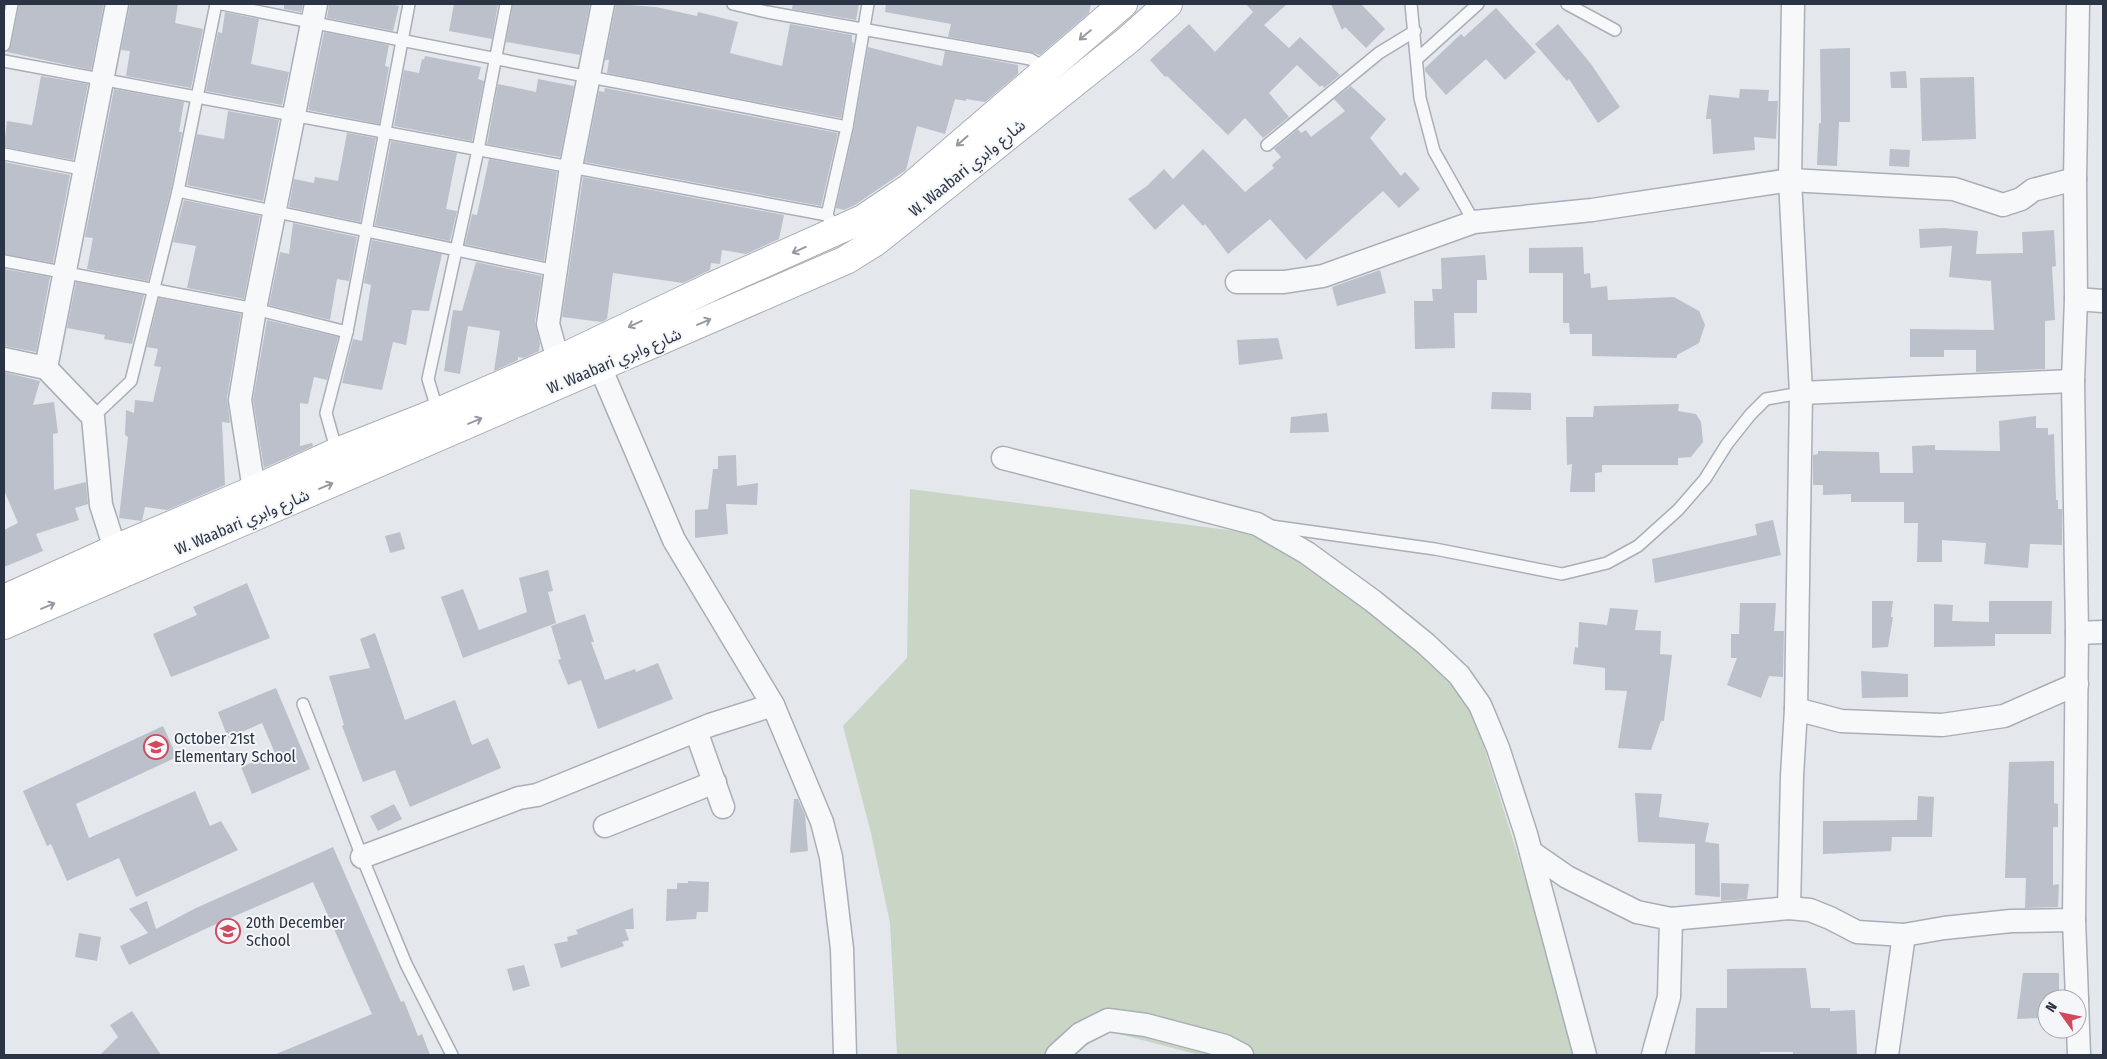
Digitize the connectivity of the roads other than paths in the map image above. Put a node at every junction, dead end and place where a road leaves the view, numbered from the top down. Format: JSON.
{"nodes":[{"id":1,"x":12,"y":4,"type":"edge"},
{"id":2,"x":117,"y":4,"type":"edge"},
{"id":3,"x":216,"y":4,"type":"edge"},
{"id":4,"x":222,"y":4,"type":"edge"},
{"id":5,"x":409,"y":4,"type":"edge"},
{"id":6,"x":506,"y":4,"type":"edge"},
{"id":7,"x":603,"y":4,"type":"edge"},
{"id":8,"x":733,"y":4,"type":"edge"},
{"id":9,"x":868,"y":4,"type":"edge"},
{"id":10,"x":1123,"y":4,"type":"edge"},
{"id":11,"x":1168,"y":4,"type":"edge"},
{"id":12,"x":1410,"y":4,"type":"edge"},
{"id":13,"x":1478,"y":4,"type":"edge"},
{"id":14,"x":1567,"y":4,"type":"edge"},
{"id":15,"x":1793,"y":4,"type":"edge"},
{"id":16,"x":2078,"y":4,"type":"edge"},
{"id":17,"x":767,"y":8,"type":"edge"},
{"id":18,"x":314,"y":13,"type":"edge"},
{"id":19,"x":863,"y":29,"type":"junction"},
{"id":20,"x":1615,"y":30,"type":"dead end"},
{"id":21,"x":1415,"y":31,"type":"junction"},
{"id":22,"x":401,"y":41,"type":"junction"},
{"id":23,"x":4,"y":45,"type":"edge"},
{"id":24,"x":496,"y":58,"type":"junction"},
{"id":25,"x":1417,"y":59,"type":"junction"},
{"id":26,"x":4,"y":60,"type":"edge"},
{"id":27,"x":1046,"y":68,"type":"junction"},
{"id":28,"x":589,"y":76,"type":"junction"},
{"id":29,"x":104,"y":80,"type":"junction"},
{"id":30,"x":197,"y":97,"type":"junction"},
{"id":31,"x":294,"y":115,"type":"junction"},
{"id":32,"x":847,"y":128,"type":"junction"},
{"id":33,"x":386,"y":132,"type":"junction"},
{"id":34,"x":1266,"y":145,"type":"dead end"},
{"id":35,"x":478,"y":150,"type":"junction"},
{"id":36,"x":4,"y":154,"type":"edge"},
{"id":37,"x":571,"y":167,"type":"junction"},
{"id":38,"x":86,"y":170,"type":"junction"},
{"id":39,"x":2074,"y":179,"type":"junction"},
{"id":40,"x":1790,"y":180,"type":"junction"},
{"id":41,"x":178,"y":191,"type":"junction"},
{"id":42,"x":274,"y":212,"type":"junction"},
{"id":43,"x":1474,"y":222,"type":"junction"},
{"id":44,"x":832,"y":224,"type":"junction"},
{"id":45,"x":366,"y":231,"type":"junction"},
{"id":46,"x":457,"y":250,"type":"junction"},
{"id":47,"x":4,"y":261,"type":"edge"},
{"id":48,"x":556,"y":271,"type":"junction"},
{"id":49,"x":65,"y":273,"type":"junction"},
{"id":50,"x":1237,"y":282,"type":"dead end"},
{"id":51,"x":155,"y":289,"type":"junction"},
{"id":52,"x":2076,"y":299,"type":"junction"},
{"id":53,"x":2103,"y":301,"type":"edge"},
{"id":54,"x":255,"y":309,"type":"junction"},
{"id":55,"x":347,"y":332,"type":"junction"},
{"id":56,"x":4,"y":359,"type":"edge"},
{"id":57,"x":558,"y":360,"type":"junction"},
{"id":58,"x":600,"y":367,"type":"junction"},
{"id":59,"x":46,"y":368,"type":"junction"},
{"id":60,"x":2073,"y":381,"type":"junction"},
{"id":61,"x":1801,"y":393,"type":"junction"},
{"id":62,"x":438,"y":412,"type":"junction"},
{"id":63,"x":93,"y":418,"type":"junction"},
{"id":64,"x":337,"y":452,"type":"junction"},
{"id":65,"x":1003,"y":458,"type":"dead end"},
{"id":66,"x":254,"y":490,"type":"junction"},
{"id":67,"x":1257,"y":524,"type":"junction"},
{"id":68,"x":115,"y":549,"type":"junction"},
{"id":69,"x":4,"y":599,"type":"edge"},
{"id":70,"x":4,"y":626,"type":"edge"},
{"id":71,"x":2103,"y":632,"type":"edge"},
{"id":72,"x":2077,"y":633,"type":"junction"},
{"id":73,"x":2077,"y":684,"type":"junction"},
{"id":74,"x":303,"y":704,"type":"dead end"},
{"id":75,"x":773,"y":705,"type":"junction"},
{"id":76,"x":1796,"y":709,"type":"junction"},
{"id":77,"x":696,"y":731,"type":"junction"},
{"id":78,"x":715,"y":782,"type":"junction"},
{"id":79,"x":723,"y":807,"type":"dead end"},
{"id":80,"x":605,"y":826,"type":"dead end"},
{"id":81,"x":1531,"y":852,"type":"junction"},
{"id":82,"x":362,"y":857,"type":"junction"},
{"id":83,"x":1789,"y":908,"type":"junction"},
{"id":84,"x":1671,"y":919,"type":"junction"},
{"id":85,"x":2074,"y":920,"type":"junction"},
{"id":86,"x":1904,"y":935,"type":"junction"},
{"id":87,"x":2077,"y":989,"type":"edge"},
{"id":88,"x":2078,"y":1039,"type":"edge"},
{"id":89,"x":452,"y":1055,"type":"edge"},
{"id":90,"x":845,"y":1055,"type":"edge"},
{"id":91,"x":1057,"y":1055,"type":"edge"},
{"id":92,"x":1242,"y":1055,"type":"edge"},
{"id":93,"x":1585,"y":1055,"type":"edge"},
{"id":94,"x":1653,"y":1055,"type":"edge"},
{"id":95,"x":1886,"y":1055,"type":"edge"},
{"id":96,"x":2079,"y":1055,"type":"edge"}],
"edges":[{"from":1,"to":23,"type":"lane"},
{"from":2,"to":29,"type":"street"},
{"from":3,"to":30,"type":"lane"},
{"from":4,"to":18,"type":"lane"},
{"from":5,"to":22,"type":"lane"},
{"from":6,"to":24,"type":"lane"},
{"from":7,"to":28,"type":"street"},
{"from":8,"to":17,"type":"lane"},
{"from":9,"to":19,"type":"lane"},
{"from":10,"to":27,"type":"main road","name":"W. Waabari شارع وابري","one_way":true},
{"from":58,"to":11,"type":"main road","name":"W. Waabari شارع وابري","one_way":true},
{"from":12,"to":21,"type":"lane"},
{"from":13,"to":25,"type":"lane"},
{"from":14,"to":20,"type":"lane"},
{"from":15,"to":40,"type":"street"},
{"from":16,"to":39,"type":"street"},
{"from":17,"to":19,"type":"lane"},
{"from":18,"to":22,"type":"lane"},
{"from":18,"to":31,"type":"street"},
{"from":19,"to":27,"type":"lane"},
{"from":19,"to":32,"type":"lane"},
{"from":21,"to":25,"type":"lane"},
{"from":21,"to":34,"type":"lane"},
{"from":22,"to":24,"type":"lane"},
{"from":22,"to":33,"type":"lane"},
{"from":24,"to":28,"type":"lane"},
{"from":24,"to":35,"type":"lane"},
{"from":25,"to":43,"type":"lane"},
{"from":26,"to":29,"type":"lane"},
{"from":27,"to":44,"type":"main road","name":"W. Waabari شارع وابري","one_way":true},
{"from":28,"to":32,"type":"lane"},
{"from":28,"to":37,"type":"street"},
{"from":29,"to":30,"type":"lane"},
{"from":29,"to":38,"type":"street"},
{"from":30,"to":31,"type":"lane"},
{"from":30,"to":41,"type":"lane"},
{"from":31,"to":33,"type":"lane"},
{"from":31,"to":42,"type":"street"},
{"from":32,"to":44,"type":"lane"},
{"from":33,"to":35,"type":"lane"},
{"from":33,"to":45,"type":"lane"},
{"from":35,"to":37,"type":"lane"},
{"from":35,"to":46,"type":"lane"},
{"from":36,"to":38,"type":"lane"},
{"from":37,"to":44,"type":"lane"},
{"from":37,"to":48,"type":"street"},
{"from":38,"to":49,"type":"street"},
{"from":39,"to":40,"type":"street"},
{"from":39,"to":52,"type":"street"},
{"from":40,"to":43,"type":"street"},
{"from":40,"to":61,"type":"street"},
{"from":41,"to":42,"type":"lane"},
{"from":41,"to":51,"type":"lane"},
{"from":42,"to":45,"type":"lane"},
{"from":42,"to":54,"type":"street"},
{"from":43,"to":50,"type":"street"},
{"from":44,"to":57,"type":"main road","name":"W. Waabari شارع وابري","one_way":true},
{"from":45,"to":46,"type":"lane"},
{"from":45,"to":55,"type":"lane"},
{"from":46,"to":48,"type":"lane"},
{"from":46,"to":62,"type":"lane"},
{"from":47,"to":49,"type":"lane"},
{"from":48,"to":57,"type":"street"},
{"from":49,"to":51,"type":"lane"},
{"from":49,"to":59,"type":"street"},
{"from":51,"to":54,"type":"lane"},
{"from":51,"to":63,"type":"lane"},
{"from":52,"to":53,"type":"street"},
{"from":52,"to":60,"type":"street"},
{"from":54,"to":55,"type":"lane"},
{"from":54,"to":66,"type":"street"},
{"from":55,"to":64,"type":"lane"},
{"from":56,"to":59,"type":"street"},
{"from":57,"to":62,"type":"main road","name":"W. Waabari شارع وابري"},
{"from":70,"to":58,"type":"main road","name":"W. Waabari شارع وابري","one_way":true},
{"from":58,"to":75,"type":"street"},
{"from":59,"to":63,"type":"street"},
{"from":60,"to":61,"type":"street"},
{"from":60,"to":72,"type":"street"},
{"from":61,"to":67,"type":"lane"},
{"from":61,"to":76,"type":"street"},
{"from":62,"to":64,"type":"main road","name":"W. Waabari شارع وابري"},
{"from":63,"to":68,"type":"street"},
{"from":64,"to":66,"type":"main road","name":"W. Waabari شارع وابري"},
{"from":65,"to":67,"type":"street"},
{"from":66,"to":68,"type":"main road","name":"W. Waabari شارع وابري"},
{"from":67,"to":81,"type":"street"},
{"from":68,"to":69,"type":"main road","name":"W. Waabari شارع وابري"},
{"from":71,"to":72,"type":"street"},
{"from":72,"to":73,"type":"street"},
{"from":73,"to":76,"type":"street"},
{"from":73,"to":85,"type":"street"},
{"from":74,"to":82,"type":"lane"},
{"from":75,"to":77,"type":"street"},
{"from":75,"to":90,"type":"street"},
{"from":76,"to":83,"type":"street"},
{"from":77,"to":78,"type":"street"},
{"from":77,"to":82,"type":"street"},
{"from":78,"to":79,"type":"street"},
{"from":78,"to":80,"type":"street"},
{"from":81,"to":84,"type":"street"},
{"from":81,"to":93,"type":"street"},
{"from":82,"to":89,"type":"lane"},
{"from":83,"to":84,"type":"street"},
{"from":83,"to":86,"type":"street"},
{"from":84,"to":94,"type":"street"},
{"from":85,"to":86,"type":"street"},
{"from":85,"to":87,"type":"street"},
{"from":86,"to":95,"type":"street"},
{"from":88,"to":96,"type":"street"},
{"from":91,"to":92,"type":"street"}]}
